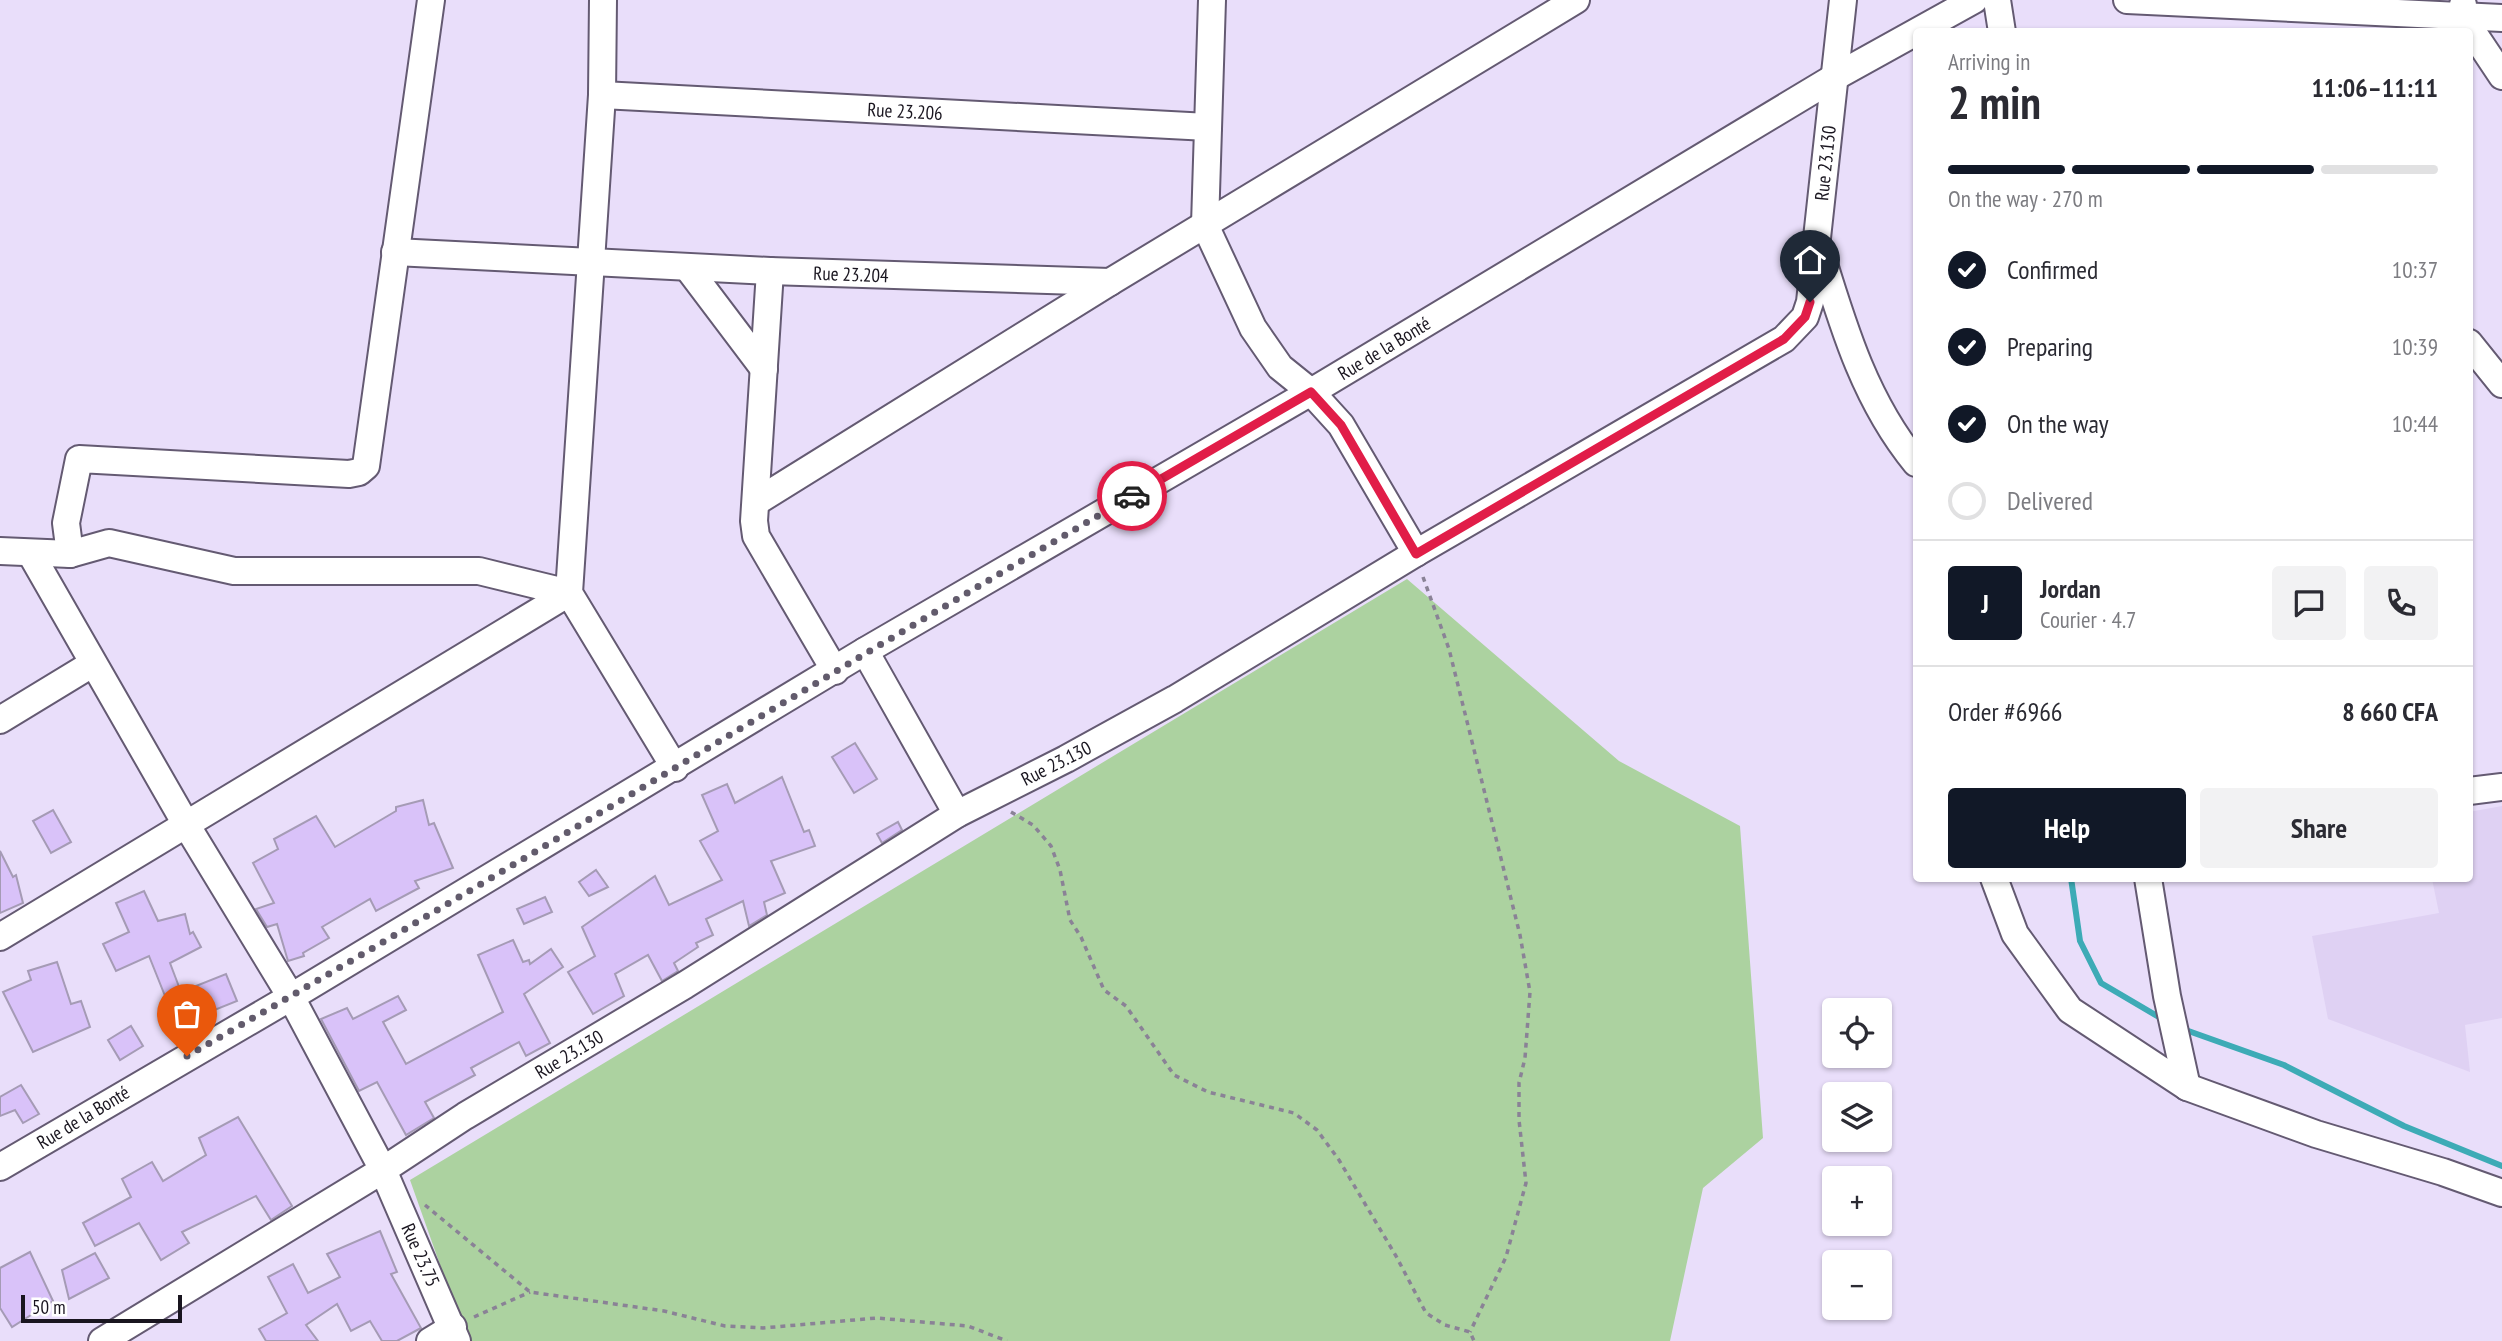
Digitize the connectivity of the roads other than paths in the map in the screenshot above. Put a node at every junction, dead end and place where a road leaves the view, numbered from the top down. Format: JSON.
{"nodes":[{"id":1,"x":431,"y":0,"type":"edge"},
{"id":2,"x":603,"y":0,"type":"edge"},
{"id":3,"x":1212,"y":0,"type":"edge"},
{"id":4,"x":1576,"y":0,"type":"edge"},
{"id":5,"x":1843,"y":0,"type":"edge"},
{"id":6,"x":1974,"y":0,"type":"edge"},
{"id":7,"x":1997,"y":0,"type":"edge"},
{"id":8,"x":2127,"y":0,"type":"edge"},
{"id":9,"x":2386,"y":7,"type":"edge"},
{"id":10,"x":2463,"y":8,"type":"edge"},
{"id":11,"x":2502,"y":18,"type":"edge"},
{"id":12,"x":1922,"y":28,"type":"edge"},
{"id":13,"x":2001,"y":28,"type":"edge"},
{"id":14,"x":1913,"y":33,"type":"edge"},
{"id":15,"x":2502,"y":76,"type":"edge"},
{"id":16,"x":1835,"y":78,"type":"junction"},
{"id":17,"x":602,"y":95,"type":"junction"},
{"id":18,"x":1208,"y":127,"type":"junction"},
{"id":19,"x":1205,"y":225,"type":"junction"},
{"id":20,"x":1817,"y":239,"type":"junction"},
{"id":21,"x":395,"y":252,"type":"junction"},
{"id":22,"x":591,"y":260,"type":"junction"},
{"id":23,"x":687,"y":267,"type":"junction"},
{"id":24,"x":770,"y":271,"type":"junction"},
{"id":25,"x":1110,"y":282,"type":"junction"},
{"id":26,"x":2473,"y":348,"type":"edge"},
{"id":27,"x":764,"y":369,"type":"junction"},
{"id":28,"x":2502,"y":384,"type":"edge"},
{"id":29,"x":1311,"y":392,"type":"junction"},
{"id":30,"x":1913,"y":459,"type":"edge"},
{"id":31,"x":756,"y":502,"type":"junction"},
{"id":32,"x":0,"y":551,"type":"edge"},
{"id":33,"x":31,"y":554,"type":"junction"},
{"id":34,"x":69,"y":554,"type":"junction"},
{"id":35,"x":1416,"y":554,"type":"junction"},
{"id":36,"x":569,"y":593,"type":"junction"},
{"id":37,"x":865,"y":651,"type":"junction"},
{"id":38,"x":92,"y":664,"type":"junction"},
{"id":39,"x":835,"y":671,"type":"junction"},
{"id":40,"x":0,"y":720,"type":"edge"},
{"id":41,"x":675,"y":768,"type":"junction"},
{"id":42,"x":2502,"y":787,"type":"edge"},
{"id":43,"x":2473,"y":791,"type":"edge"},
{"id":44,"x":957,"y":814,"type":"junction"},
{"id":45,"x":187,"y":826,"type":"junction"},
{"id":46,"x":1996,"y":882,"type":"edge"},
{"id":47,"x":2149,"y":882,"type":"edge"},
{"id":48,"x":0,"y":937,"type":"edge"},
{"id":49,"x":291,"y":997,"type":"junction"},
{"id":50,"x":2184,"y":1075,"type":"junction"},
{"id":51,"x":0,"y":1167,"type":"edge"},
{"id":52,"x":383,"y":1170,"type":"junction"},
{"id":53,"x":2502,"y":1193,"type":"edge"},
{"id":54,"x":455,"y":1334,"type":"edge"},
{"id":55,"x":102,"y":1341,"type":"edge"},
{"id":56,"x":430,"y":1341,"type":"edge"}],
"edges":[{"from":1,"to":21,"type":"street"},
{"from":2,"to":17,"type":"street"},
{"from":3,"to":18,"type":"street"},
{"from":4,"to":19,"type":"street"},
{"from":5,"to":16,"type":"street","name":"Rue 23.130"},
{"from":6,"to":12,"type":"street","name":"Rue de la Bonté"},
{"from":7,"to":13,"type":"street"},
{"from":8,"to":9,"type":"street"},
{"from":9,"to":10,"type":"street"},
{"from":10,"to":11,"type":"street"},
{"from":10,"to":15,"type":"street"},
{"from":14,"to":16,"type":"street","name":"Rue de la Bonté"},
{"from":16,"to":20,"type":"street","name":"Rue 23.130"},
{"from":16,"to":29,"type":"street","name":"Rue de la Bonté"},
{"from":17,"to":18,"type":"street","name":"Rue 23.206"},
{"from":17,"to":22,"type":"street"},
{"from":18,"to":19,"type":"street"},
{"from":19,"to":25,"type":"street"},
{"from":19,"to":29,"type":"street"},
{"from":20,"to":30,"type":"street"},
{"from":20,"to":35,"type":"street","name":"Rue 23.130"},
{"from":21,"to":22,"type":"street","name":"Rue 23.204"},
{"from":21,"to":34,"type":"street"},
{"from":22,"to":23,"type":"street","name":"Rue 23.204"},
{"from":22,"to":36,"type":"street"},
{"from":23,"to":24,"type":"street","name":"Rue 23.204"},
{"from":23,"to":27,"type":"street"},
{"from":24,"to":25,"type":"street","name":"Rue 23.204"},
{"from":24,"to":27,"type":"street"},
{"from":25,"to":31,"type":"street"},
{"from":26,"to":28,"type":"street"},
{"from":27,"to":31,"type":"street"},
{"from":29,"to":35,"type":"street"},
{"from":29,"to":37,"type":"street","name":"Rue de la Bonté"},
{"from":31,"to":39,"type":"street"},
{"from":32,"to":33,"type":"street"},
{"from":33,"to":34,"type":"street"},
{"from":33,"to":38,"type":"street","name":"Rue 23.75"},
{"from":34,"to":36,"type":"street"},
{"from":35,"to":44,"type":"street","name":"Rue 23.130"},
{"from":36,"to":41,"type":"street"},
{"from":36,"to":45,"type":"street"},
{"from":37,"to":39,"type":"street","name":"Rue de la Bonté"},
{"from":37,"to":44,"type":"street"},
{"from":38,"to":40,"type":"street"},
{"from":38,"to":45,"type":"street","name":"Rue 23.75"},
{"from":39,"to":41,"type":"street","name":"Rue de la Bonté"},
{"from":41,"to":49,"type":"street","name":"Rue de la Bonté"},
{"from":42,"to":43,"type":"street"},
{"from":44,"to":52,"type":"street","name":"Rue 23.130"},
{"from":45,"to":48,"type":"street"},
{"from":45,"to":49,"type":"street","name":"Rue 23.75"},
{"from":46,"to":50,"type":"street"},
{"from":47,"to":50,"type":"street"},
{"from":49,"to":51,"type":"street","name":"Rue de la Bonté"},
{"from":49,"to":52,"type":"street","name":"Rue 23.75"},
{"from":50,"to":53,"type":"street"},
{"from":52,"to":54,"type":"street","name":"Rue 23.75"},
{"from":52,"to":55,"type":"street","name":"Rue 23.130"},
{"from":54,"to":56,"type":"street"}]}
